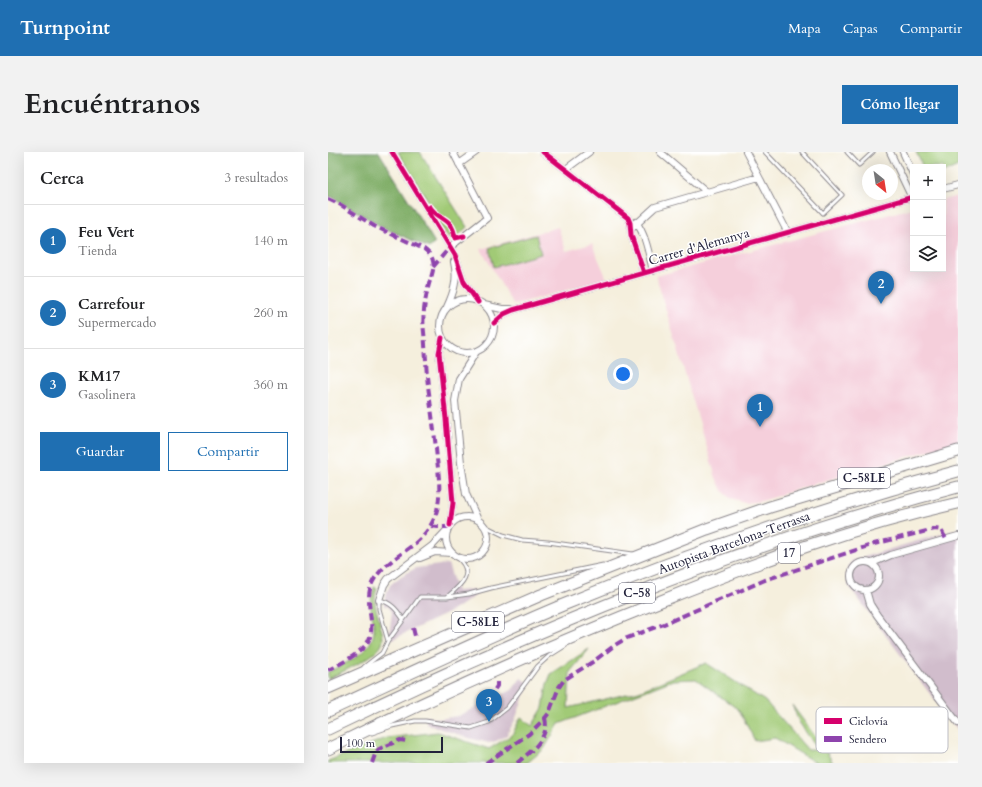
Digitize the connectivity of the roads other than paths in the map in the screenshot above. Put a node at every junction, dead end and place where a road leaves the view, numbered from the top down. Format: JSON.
{"nodes":[{"id":1,"x":392,"y":152,"type":"edge"},
{"id":2,"x":453,"y":152,"type":"edge"},
{"id":3,"x":476,"y":152,"type":"edge"},
{"id":4,"x":543,"y":152,"type":"edge"},
{"id":5,"x":589,"y":152,"type":"edge"},
{"id":6,"x":660,"y":152,"type":"edge"},
{"id":7,"x":746,"y":152,"type":"edge"},
{"id":8,"x":765,"y":152,"type":"edge"},
{"id":9,"x":802,"y":152,"type":"edge"},
{"id":10,"x":847,"y":152,"type":"edge"},
{"id":11,"x":873,"y":152,"type":"edge"},
{"id":12,"x":890,"y":152,"type":"edge"},
{"id":13,"x":903,"y":152,"type":"edge"},
{"id":14,"x":459,"y":164,"type":"junction"},
{"id":15,"x":910,"y":167,"type":"edge"},
{"id":16,"x":566,"y":169,"type":"junction"},
{"id":17,"x":759,"y":177,"type":"junction"},
{"id":18,"x":958,"y":185,"type":"edge"},
{"id":19,"x":946,"y":188,"type":"edge"},
{"id":20,"x":707,"y":192,"type":"junction"},
{"id":21,"x":910,"y":194,"type":"edge"},
{"id":22,"x":910,"y":199,"type":"edge"},
{"id":23,"x":628,"y":218,"type":"junction"},
{"id":24,"x":637,"y":223,"type":"junction"},
{"id":25,"x":631,"y":229,"type":"junction"},
{"id":26,"x":788,"y":233,"type":"junction"},
{"id":27,"x":450,"y":247,"type":"junction"},
{"id":28,"x":653,"y":271,"type":"junction"},
{"id":29,"x":644,"y":273,"type":"junction"},
{"id":30,"x":478,"y":302,"type":"junction"},
{"id":31,"x":484,"y":305,"type":"junction"},
{"id":32,"x":446,"y":309,"type":"junction"},
{"id":33,"x":513,"y":310,"type":"junction"},
{"id":34,"x":494,"y":324,"type":"junction"},
{"id":35,"x":442,"y":338,"type":"junction"},
{"id":36,"x":476,"y":352,"type":"junction"},
{"id":37,"x":958,"y":451,"type":"edge"},
{"id":38,"x":958,"y":471,"type":"edge"},
{"id":39,"x":958,"y":487,"type":"edge"},
{"id":40,"x":958,"y":503,"type":"edge"},
{"id":41,"x":478,"y":520,"type":"junction"},
{"id":42,"x":485,"y":526,"type":"junction"},
{"id":43,"x":449,"y":527,"type":"junction"},
{"id":44,"x":958,"y":536,"type":"edge"},
{"id":45,"x":452,"y":553,"type":"junction"},
{"id":46,"x":640,"y":554,"type":"junction"},
{"id":47,"x":457,"y":557,"type":"junction"},
{"id":48,"x":413,"y":561,"type":"junction"},
{"id":49,"x":872,"y":563,"type":"junction"},
{"id":50,"x":616,"y":564,"type":"junction"},
{"id":51,"x":866,"y":590,"type":"junction"},
{"id":52,"x":447,"y":597,"type":"junction"},
{"id":53,"x":379,"y":600,"type":"junction"},
{"id":54,"x":624,"y":615,"type":"junction"},
{"id":55,"x":403,"y":619,"type":"junction"},
{"id":56,"x":388,"y":641,"type":"junction"},
{"id":57,"x":341,"y":682,"type":"junction"},
{"id":58,"x":328,"y":688,"type":"edge"},
{"id":59,"x":946,"y":707,"type":"edge"},
{"id":60,"x":948,"y":710,"type":"edge"},
{"id":61,"x":328,"y":711,"type":"edge"},
{"id":62,"x":958,"y":723,"type":"edge"},
{"id":63,"x":328,"y":729,"type":"edge"},
{"id":64,"x":370,"y":734,"type":"dead end"},
{"id":65,"x":364,"y":736,"type":"dead end"},
{"id":66,"x":328,"y":750,"type":"edge"}],
"edges":[{"from":1,"to":27,"type":"street"},
{"from":2,"to":14,"type":"street"},
{"from":3,"to":14,"type":"street"},
{"from":4,"to":16,"type":"street"},
{"from":5,"to":16,"type":"street"},
{"from":6,"to":20,"type":"street"},
{"from":7,"to":17,"type":"street"},
{"from":8,"to":9,"type":"lane"},
{"from":10,"to":11,"type":"lane"},
{"from":12,"to":21,"type":"street"},
{"from":13,"to":15,"type":"street"},
{"from":14,"to":27,"type":"street"},
{"from":16,"to":23,"type":"street"},
{"from":17,"to":20,"type":"street"},
{"from":17,"to":26,"type":"street"},
{"from":18,"to":19,"type":"street"},
{"from":20,"to":24,"type":"street"},
{"from":22,"to":26,"type":"street","name":"Carrer d'Alemanya"},
{"from":23,"to":24,"type":"street"},
{"from":23,"to":25,"type":"street"},
{"from":24,"to":25,"type":"street"},
{"from":24,"to":28,"type":"street"},
{"from":25,"to":29,"type":"street"},
{"from":26,"to":28,"type":"street","name":"Carrer d'Alemanya"},
{"from":27,"to":30,"type":"street"},
{"from":27,"to":32,"type":"street"},
{"from":28,"to":29,"type":"street","name":"Carrer d'Alemanya"},
{"from":29,"to":33,"type":"street","name":"Carrer d'Alemanya"},
{"from":30,"to":31,"type":"street"},
{"from":30,"to":32,"type":"street"},
{"from":31,"to":33,"type":"street","name":"Carrer d'Alemanya"},
{"from":31,"to":34,"type":"street"},
{"from":32,"to":35,"type":"street"},
{"from":33,"to":34,"type":"street","name":"Carrer d'Alemanya"},
{"from":34,"to":36,"type":"street"},
{"from":35,"to":36,"type":"street"},
{"from":35,"to":43,"type":"street"},
{"from":36,"to":41,"type":"street"},
{"from":37,"to":46,"type":"highway","number":"C-58LE"},
{"from":38,"to":61,"type":"highway","name":"Autopista Barcelona-Terrassa","number":"C-58"},
{"from":39,"to":63,"type":"highway","name":"Autopista Barcelona-Terrassa","number":"C-58"},
{"from":40,"to":54,"type":"highway","number":"17"},
{"from":41,"to":42,"type":"street"},
{"from":41,"to":43,"type":"street"},
{"from":42,"to":46,"type":"lane"},
{"from":42,"to":47,"type":"street"},
{"from":43,"to":45,"type":"street"},
{"from":43,"to":48,"type":"street"},
{"from":44,"to":49,"type":"street"},
{"from":45,"to":47,"type":"street"},
{"from":45,"to":48,"type":"street"},
{"from":46,"to":50,"type":"highway","number":"C-58LE"},
{"from":47,"to":52,"type":"lane"},
{"from":48,"to":53,"type":"street"},
{"from":49,"to":51,"type":"street"},
{"from":49,"to":51,"type":"street"},
{"from":50,"to":52,"type":"lane"},
{"from":50,"to":57,"type":"highway","number":"C-58LE"},
{"from":51,"to":59,"type":"street"},
{"from":52,"to":55,"type":"lane"},
{"from":53,"to":55,"type":"lane"},
{"from":53,"to":56,"type":"lane"},
{"from":54,"to":64,"type":"lane"},
{"from":54,"to":66,"type":"highway","number":"17"},
{"from":55,"to":56,"type":"lane"},
{"from":56,"to":57,"type":"lane"},
{"from":57,"to":58,"type":"highway","number":"C-58LE"},
{"from":60,"to":62,"type":"street"},
{"from":65,"to":66,"type":"lane"}]}
